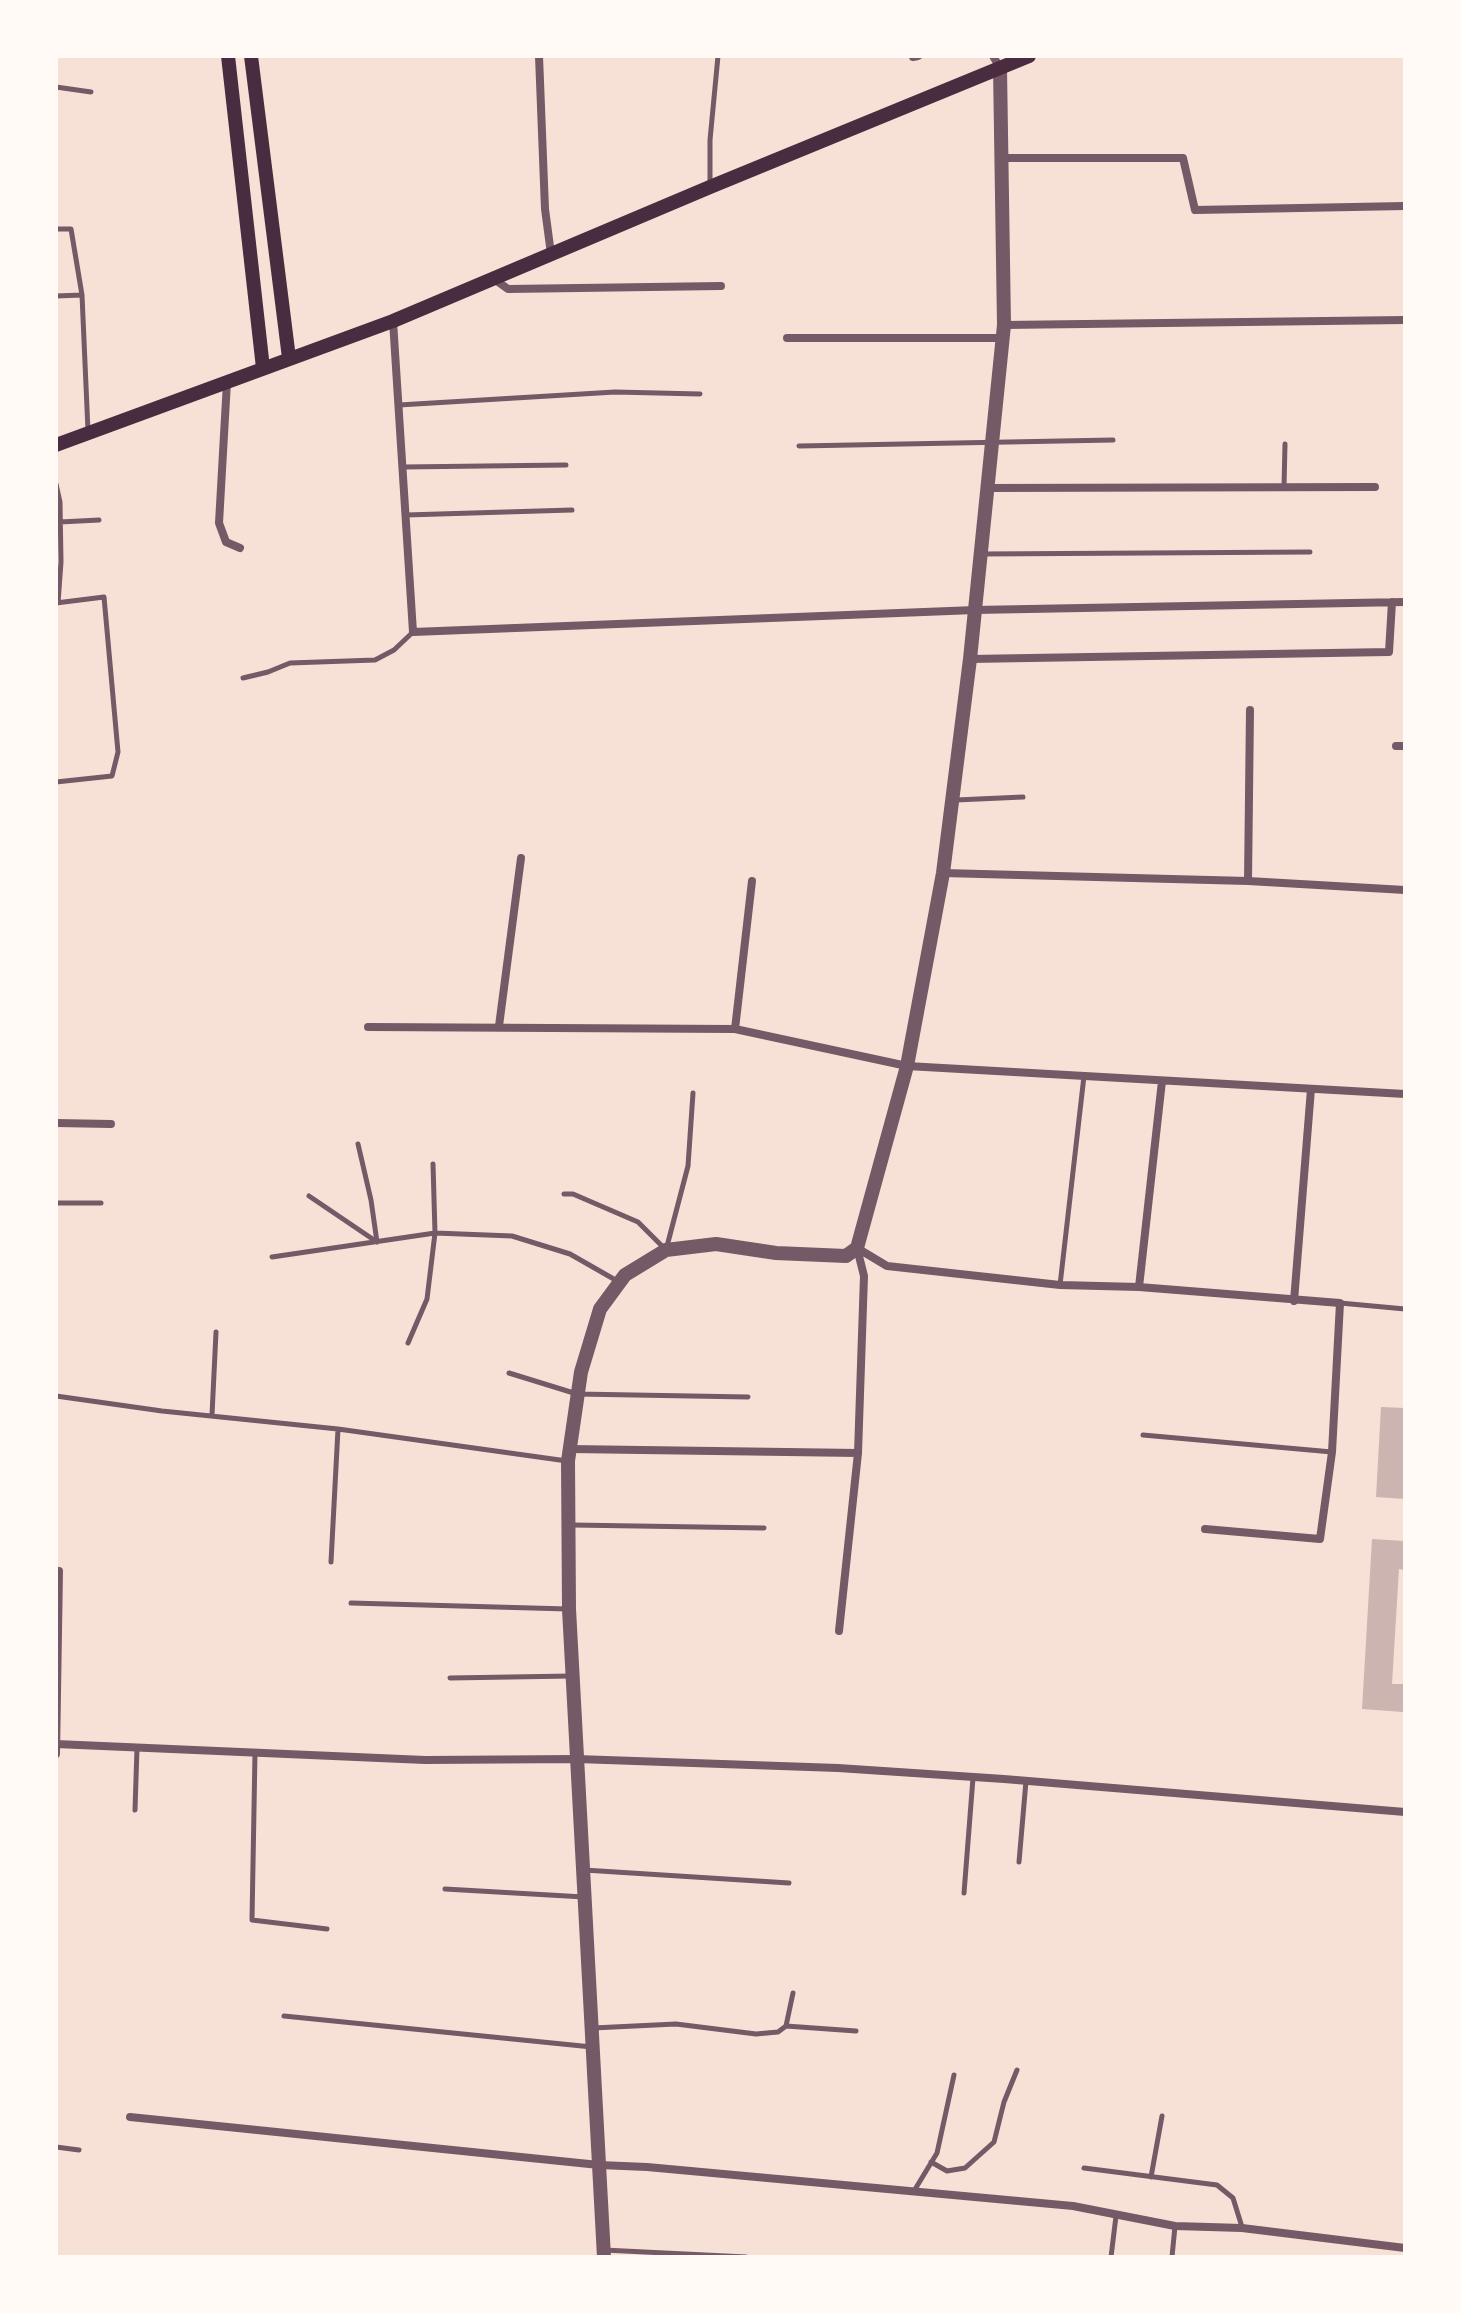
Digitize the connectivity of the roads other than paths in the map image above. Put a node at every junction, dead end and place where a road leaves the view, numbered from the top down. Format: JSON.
{"nodes":[{"id":1,"x":228,"y":56,"type":"edge"},
{"id":2,"x":251,"y":56,"type":"edge"},
{"id":3,"x":539,"y":56,"type":"edge"},
{"id":4,"x":718,"y":56,"type":"edge"},
{"id":5,"x":1022,"y":57,"type":"edge"},
{"id":6,"x":997,"y":62,"type":"edge"},
{"id":7,"x":56,"y":87,"type":"edge"},
{"id":8,"x":91,"y":92,"type":"dead end"},
{"id":9,"x":1004,"y":158,"type":"junction"},
{"id":10,"x":710,"y":187,"type":"junction"},
{"id":11,"x":1405,"y":206,"type":"edge"},
{"id":12,"x":56,"y":229,"type":"edge"},
{"id":13,"x":551,"y":254,"type":"junction"},
{"id":14,"x":494,"y":279,"type":"junction"},
{"id":15,"x":721,"y":286,"type":"dead end"},
{"id":16,"x":82,"y":295,"type":"junction"},
{"id":17,"x":56,"y":296,"type":"edge"},
{"id":18,"x":1405,"y":320,"type":"edge"},
{"id":19,"x":393,"y":321,"type":"junction"},
{"id":20,"x":1004,"y":332,"type":"junction"},
{"id":21,"x":787,"y":338,"type":"dead end"},
{"id":22,"x":289,"y":358,"type":"junction"},
{"id":23,"x":263,"y":368,"type":"junction"},
{"id":24,"x":227,"y":381,"type":"junction"},
{"id":25,"x":700,"y":394,"type":"dead end"},
{"id":26,"x":398,"y":405,"type":"junction"},
{"id":27,"x":88,"y":431,"type":"junction"},
{"id":28,"x":1113,"y":440,"type":"dead end"},
{"id":29,"x":992,"y":441,"type":"junction"},
{"id":30,"x":1285,"y":444,"type":"dead end"},
{"id":31,"x":56,"y":445,"type":"edge"},
{"id":32,"x":799,"y":446,"type":"dead end"},
{"id":33,"x":566,"y":465,"type":"dead end"},
{"id":34,"x":402,"y":467,"type":"junction"},
{"id":35,"x":56,"y":484,"type":"edge"},
{"id":36,"x":1284,"y":487,"type":"junction"},
{"id":37,"x":1375,"y":487,"type":"dead end"},
{"id":38,"x":987,"y":488,"type":"junction"},
{"id":39,"x":572,"y":510,"type":"dead end"},
{"id":40,"x":405,"y":515,"type":"junction"},
{"id":41,"x":99,"y":520,"type":"dead end"},
{"id":42,"x":60,"y":522,"type":"junction"},
{"id":43,"x":240,"y":548,"type":"dead end"},
{"id":44,"x":1310,"y":552,"type":"dead end"},
{"id":45,"x":981,"y":554,"type":"junction"},
{"id":46,"x":59,"y":562,"type":"edge"},
{"id":47,"x":1392,"y":602,"type":"junction"},
{"id":48,"x":1405,"y":602,"type":"edge"},
{"id":49,"x":57,"y":603,"type":"edge"},
{"id":50,"x":975,"y":610,"type":"junction"},
{"id":51,"x":413,"y":632,"type":"junction"},
{"id":52,"x":970,"y":659,"type":"junction"},
{"id":53,"x":243,"y":678,"type":"dead end"},
{"id":54,"x":1250,"y":710,"type":"dead end"},
{"id":55,"x":56,"y":782,"type":"edge"},
{"id":56,"x":1023,"y":797,"type":"dead end"},
{"id":57,"x":951,"y":800,"type":"junction"},
{"id":58,"x":521,"y":858,"type":"dead end"},
{"id":59,"x":943,"y":873,"type":"junction"},
{"id":60,"x":752,"y":881,"type":"dead end"},
{"id":61,"x":1248,"y":881,"type":"junction"},
{"id":62,"x":1405,"y":890,"type":"edge"},
{"id":63,"x":499,"y":1026,"type":"junction"},
{"id":64,"x":368,"y":1027,"type":"dead end"},
{"id":65,"x":735,"y":1029,"type":"junction"},
{"id":66,"x":907,"y":1066,"type":"junction"},
{"id":67,"x":1084,"y":1076,"type":"junction"},
{"id":68,"x":1162,"y":1081,"type":"junction"},
{"id":69,"x":1311,"y":1089,"type":"junction"},
{"id":70,"x":693,"y":1093,"type":"dead end"},
{"id":71,"x":1405,"y":1094,"type":"edge"},
{"id":72,"x":56,"y":1123,"type":"edge"},
{"id":73,"x":111,"y":1124,"type":"dead end"},
{"id":74,"x":358,"y":1144,"type":"dead end"},
{"id":75,"x":433,"y":1164,"type":"dead end"},
{"id":76,"x":564,"y":1194,"type":"dead end"},
{"id":77,"x":309,"y":1196,"type":"dead end"},
{"id":78,"x":56,"y":1203,"type":"edge"},
{"id":79,"x":101,"y":1203,"type":"dead end"},
{"id":80,"x":435,"y":1233,"type":"junction"},
{"id":81,"x":377,"y":1242,"type":"junction"},
{"id":82,"x":857,"y":1248,"type":"junction"},
{"id":83,"x":666,"y":1250,"type":"junction"},
{"id":84,"x":272,"y":1257,"type":"dead end"},
{"id":85,"x":620,"y":1283,"type":"junction"},
{"id":86,"x":1060,"y":1285,"type":"junction"},
{"id":87,"x":1139,"y":1287,"type":"junction"},
{"id":88,"x":1294,"y":1301,"type":"junction"},
{"id":89,"x":1340,"y":1303,"type":"junction"},
{"id":90,"x":1405,"y":1309,"type":"edge"},
{"id":91,"x":216,"y":1332,"type":"dead end"},
{"id":92,"x":408,"y":1343,"type":"dead end"},
{"id":93,"x":509,"y":1373,"type":"dead end"},
{"id":94,"x":577,"y":1394,"type":"junction"},
{"id":95,"x":56,"y":1396,"type":"edge"},
{"id":96,"x":748,"y":1397,"type":"dead end"},
{"id":97,"x":212,"y":1415,"type":"junction"},
{"id":98,"x":338,"y":1429,"type":"junction"},
{"id":99,"x":1143,"y":1435,"type":"dead end"},
{"id":100,"x":1332,"y":1452,"type":"junction"},
{"id":101,"x":858,"y":1453,"type":"junction"},
{"id":102,"x":569,"y":1455,"type":"junction"},
{"id":103,"x":567,"y":1525,"type":"junction"},
{"id":104,"x":764,"y":1528,"type":"dead end"},
{"id":105,"x":1205,"y":1529,"type":"dead end"},
{"id":106,"x":331,"y":1562,"type":"dead end"},
{"id":107,"x":56,"y":1571,"type":"edge"},
{"id":108,"x":351,"y":1603,"type":"dead end"},
{"id":109,"x":569,"y":1609,"type":"junction"},
{"id":110,"x":839,"y":1631,"type":"dead end"},
{"id":111,"x":57,"y":1670,"type":"edge"},
{"id":112,"x":572,"y":1676,"type":"junction"},
{"id":113,"x":450,"y":1678,"type":"dead end"},
{"id":114,"x":56,"y":1744,"type":"edge"},
{"id":115,"x":137,"y":1748,"type":"junction"},
{"id":116,"x":255,"y":1752,"type":"junction"},
{"id":117,"x":56,"y":1754,"type":"edge"},
{"id":118,"x":577,"y":1759,"type":"junction"},
{"id":119,"x":973,"y":1778,"type":"junction"},
{"id":120,"x":1026,"y":1781,"type":"junction"},
{"id":121,"x":135,"y":1810,"type":"dead end"},
{"id":122,"x":1405,"y":1812,"type":"edge"},
{"id":123,"x":1019,"y":1862,"type":"dead end"},
{"id":124,"x":583,"y":1870,"type":"junction"},
{"id":125,"x":789,"y":1883,"type":"dead end"},
{"id":126,"x":445,"y":1889,"type":"dead end"},
{"id":127,"x":964,"y":1893,"type":"dead end"},
{"id":128,"x":585,"y":1897,"type":"junction"},
{"id":129,"x":327,"y":1929,"type":"dead end"},
{"id":130,"x":793,"y":1993,"type":"dead end"},
{"id":131,"x":284,"y":2016,"type":"dead end"},
{"id":132,"x":786,"y":2026,"type":"junction"},
{"id":133,"x":592,"y":2028,"type":"junction"},
{"id":134,"x":856,"y":2031,"type":"dead end"},
{"id":135,"x":593,"y":2047,"type":"junction"},
{"id":136,"x":1017,"y":2070,"type":"dead end"},
{"id":137,"x":954,"y":2075,"type":"dead end"},
{"id":138,"x":1162,"y":2116,"type":"dead end"},
{"id":139,"x":130,"y":2117,"type":"dead end"},
{"id":140,"x":56,"y":2147,"type":"edge"},
{"id":141,"x":79,"y":2150,"type":"dead end"},
{"id":142,"x":931,"y":2162,"type":"junction"},
{"id":143,"x":599,"y":2165,"type":"junction"},
{"id":144,"x":1084,"y":2168,"type":"dead end"},
{"id":145,"x":1151,"y":2177,"type":"junction"},
{"id":146,"x":913,"y":2192,"type":"junction"},
{"id":147,"x":1116,"y":2216,"type":"junction"},
{"id":148,"x":1175,"y":2226,"type":"junction"},
{"id":149,"x":1242,"y":2228,"type":"junction"},
{"id":150,"x":1405,"y":2248,"type":"edge"},
{"id":151,"x":604,"y":2254,"type":"edge"},
{"id":152,"x":746,"y":2257,"type":"edge"},
{"id":153,"x":1111,"y":2257,"type":"edge"},
{"id":154,"x":1172,"y":2257,"type":"edge"}],
"edges":[{"from":1,"to":23,"type":"main road"},
{"from":2,"to":22,"type":"main road"},
{"from":3,"to":13,"type":"street"},
{"from":4,"to":10,"type":"lane"},
{"from":5,"to":6,"type":"main road"},
{"from":6,"to":9,"type":"street"},
{"from":6,"to":10,"type":"main road"},
{"from":7,"to":8,"type":"lane"},
{"from":9,"to":11,"type":"street"},
{"from":9,"to":20,"type":"street"},
{"from":10,"to":13,"type":"main road"},
{"from":12,"to":16,"type":"lane"},
{"from":13,"to":14,"type":"main road"},
{"from":14,"to":15,"type":"street"},
{"from":14,"to":19,"type":"main road"},
{"from":16,"to":17,"type":"lane"},
{"from":16,"to":27,"type":"lane"},
{"from":18,"to":20,"type":"street"},
{"from":19,"to":22,"type":"main road"},
{"from":19,"to":26,"type":"street"},
{"from":20,"to":21,"type":"street"},
{"from":20,"to":29,"type":"street"},
{"from":22,"to":23,"type":"main road"},
{"from":23,"to":24,"type":"main road"},
{"from":24,"to":27,"type":"main road"},
{"from":24,"to":43,"type":"street"},
{"from":25,"to":26,"type":"lane"},
{"from":26,"to":34,"type":"street"},
{"from":27,"to":31,"type":"main road"},
{"from":28,"to":29,"type":"lane"},
{"from":29,"to":32,"type":"lane"},
{"from":29,"to":38,"type":"street"},
{"from":30,"to":36,"type":"lane"},
{"from":33,"to":34,"type":"lane"},
{"from":34,"to":40,"type":"street"},
{"from":35,"to":42,"type":"lane"},
{"from":36,"to":37,"type":"street"},
{"from":36,"to":38,"type":"street"},
{"from":38,"to":45,"type":"street"},
{"from":39,"to":40,"type":"lane"},
{"from":40,"to":51,"type":"street"},
{"from":41,"to":42,"type":"lane"},
{"from":42,"to":46,"type":"lane"},
{"from":44,"to":45,"type":"lane"},
{"from":45,"to":50,"type":"street"},
{"from":46,"to":49,"type":"lane"},
{"from":47,"to":48,"type":"street"},
{"from":47,"to":50,"type":"street"},
{"from":47,"to":52,"type":"street"},
{"from":49,"to":55,"type":"lane"},
{"from":50,"to":51,"type":"street"},
{"from":50,"to":52,"type":"street"},
{"from":51,"to":53,"type":"lane"},
{"from":52,"to":57,"type":"street"},
{"from":54,"to":61,"type":"street"},
{"from":56,"to":57,"type":"lane"},
{"from":57,"to":59,"type":"street"},
{"from":58,"to":63,"type":"street"},
{"from":59,"to":61,"type":"street"},
{"from":59,"to":66,"type":"street"},
{"from":60,"to":65,"type":"street"},
{"from":61,"to":62,"type":"street"},
{"from":63,"to":64,"type":"street"},
{"from":63,"to":65,"type":"street"},
{"from":65,"to":66,"type":"street"},
{"from":66,"to":67,"type":"street"},
{"from":66,"to":82,"type":"street"},
{"from":67,"to":68,"type":"street"},
{"from":67,"to":86,"type":"lane"},
{"from":68,"to":69,"type":"street"},
{"from":68,"to":87,"type":"street"},
{"from":69,"to":71,"type":"street"},
{"from":69,"to":88,"type":"street"},
{"from":70,"to":83,"type":"lane"},
{"from":72,"to":73,"type":"street"},
{"from":74,"to":81,"type":"lane"},
{"from":75,"to":80,"type":"lane"},
{"from":76,"to":83,"type":"lane"},
{"from":77,"to":81,"type":"lane"},
{"from":78,"to":79,"type":"lane"},
{"from":80,"to":81,"type":"lane"},
{"from":80,"to":85,"type":"lane"},
{"from":80,"to":92,"type":"lane"},
{"from":81,"to":84,"type":"lane"},
{"from":82,"to":83,"type":"street"},
{"from":82,"to":86,"type":"street"},
{"from":82,"to":101,"type":"street"},
{"from":83,"to":85,"type":"street"},
{"from":85,"to":94,"type":"street"},
{"from":86,"to":87,"type":"street"},
{"from":87,"to":88,"type":"street"},
{"from":88,"to":89,"type":"street"},
{"from":89,"to":90,"type":"lane"},
{"from":89,"to":100,"type":"street"},
{"from":91,"to":97,"type":"lane"},
{"from":93,"to":94,"type":"lane"},
{"from":94,"to":96,"type":"lane"},
{"from":94,"to":102,"type":"street"},
{"from":95,"to":97,"type":"lane"},
{"from":97,"to":98,"type":"lane"},
{"from":98,"to":102,"type":"lane"},
{"from":98,"to":106,"type":"lane"},
{"from":99,"to":100,"type":"lane"},
{"from":100,"to":105,"type":"street"},
{"from":101,"to":102,"type":"street"},
{"from":101,"to":110,"type":"street"},
{"from":102,"to":103,"type":"street"},
{"from":103,"to":104,"type":"lane"},
{"from":103,"to":109,"type":"street"},
{"from":107,"to":111,"type":"street"},
{"from":108,"to":109,"type":"lane"},
{"from":109,"to":112,"type":"street"},
{"from":111,"to":114,"type":"street"},
{"from":112,"to":113,"type":"lane"},
{"from":112,"to":118,"type":"street"},
{"from":114,"to":115,"type":"street"},
{"from":114,"to":117,"type":"street"},
{"from":115,"to":116,"type":"street"},
{"from":115,"to":121,"type":"lane"},
{"from":116,"to":118,"type":"street"},
{"from":116,"to":129,"type":"lane"},
{"from":118,"to":119,"type":"street"},
{"from":118,"to":124,"type":"street"},
{"from":119,"to":120,"type":"street"},
{"from":119,"to":127,"type":"lane"},
{"from":120,"to":122,"type":"street"},
{"from":120,"to":123,"type":"lane"},
{"from":124,"to":125,"type":"lane"},
{"from":124,"to":128,"type":"street"},
{"from":126,"to":128,"type":"lane"},
{"from":128,"to":133,"type":"street"},
{"from":130,"to":132,"type":"lane"},
{"from":131,"to":135,"type":"lane"},
{"from":132,"to":133,"type":"lane"},
{"from":132,"to":134,"type":"lane"},
{"from":133,"to":135,"type":"street"},
{"from":135,"to":143,"type":"street"},
{"from":136,"to":142,"type":"lane"},
{"from":137,"to":142,"type":"lane"},
{"from":138,"to":145,"type":"lane"},
{"from":139,"to":143,"type":"street"},
{"from":140,"to":141,"type":"lane"},
{"from":142,"to":146,"type":"lane"},
{"from":143,"to":146,"type":"street"},
{"from":143,"to":151,"type":"street"},
{"from":144,"to":145,"type":"lane"},
{"from":145,"to":149,"type":"lane"},
{"from":146,"to":147,"type":"street"},
{"from":147,"to":148,"type":"street"},
{"from":147,"to":153,"type":"lane"},
{"from":148,"to":149,"type":"street"},
{"from":148,"to":154,"type":"lane"},
{"from":149,"to":150,"type":"street"},
{"from":151,"to":152,"type":"lane"}]}
